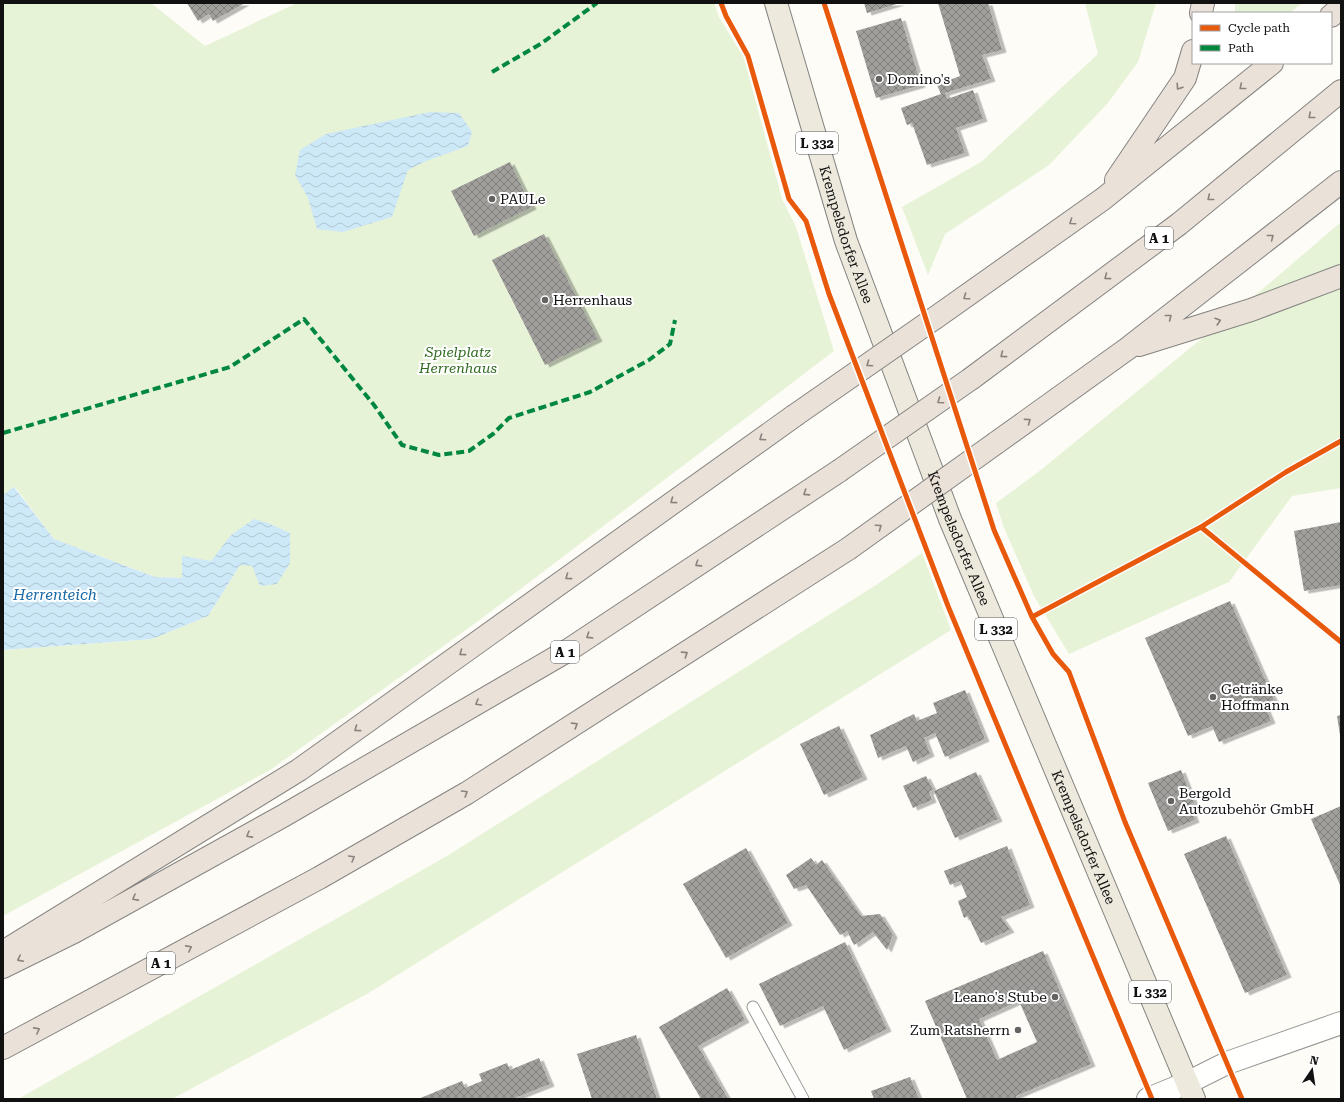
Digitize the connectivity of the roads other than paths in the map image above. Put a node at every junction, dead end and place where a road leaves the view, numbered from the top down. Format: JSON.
{"nodes":[{"id":1,"x":776,"y":3,"type":"edge"},
{"id":2,"x":1341,"y":7,"type":"edge"},
{"id":3,"x":1332,"y":15,"type":"edge"},
{"id":4,"x":1192,"y":54,"type":"edge"},
{"id":5,"x":1271,"y":64,"type":"edge"},
{"id":6,"x":1341,"y":91,"type":"edge"},
{"id":7,"x":1341,"y":182,"type":"edge"},
{"id":8,"x":1104,"y":199,"type":"junction"},
{"id":9,"x":1341,"y":276,"type":"edge"},
{"id":10,"x":1127,"y":349,"type":"junction"},
{"id":11,"x":3,"y":952,"type":"edge"},
{"id":12,"x":3,"y":967,"type":"edge"},
{"id":13,"x":753,"y":1007,"type":"dead end"},
{"id":14,"x":1341,"y":1023,"type":"edge"},
{"id":15,"x":3,"y":1048,"type":"edge"},
{"id":16,"x":1191,"y":1091,"type":"edge"},
{"id":17,"x":803,"y":1099,"type":"edge"},
{"id":18,"x":1148,"y":1099,"type":"edge"}],
"edges":[{"from":1,"to":16,"type":"main road","name":"Krempelsdorfer Allee","number":"L 332"},
{"from":2,"to":3,"type":"highway"},
{"from":4,"to":8,"type":"highway","one_way":true},
{"from":5,"to":8,"type":"highway","one_way":true},
{"from":6,"to":12,"type":"highway","number":"A 1","one_way":true,"bridge":true},
{"from":10,"to":7,"type":"highway","number":"A 1","one_way":true},
{"from":8,"to":11,"type":"highway","one_way":true,"bridge":true},
{"from":10,"to":9,"type":"highway","one_way":true},
{"from":15,"to":10,"type":"highway","number":"A 1","one_way":true,"bridge":true},
{"from":13,"to":17,"type":"lane"},
{"from":14,"to":16,"type":"street"},
{"from":16,"to":18,"type":"street"}]}
